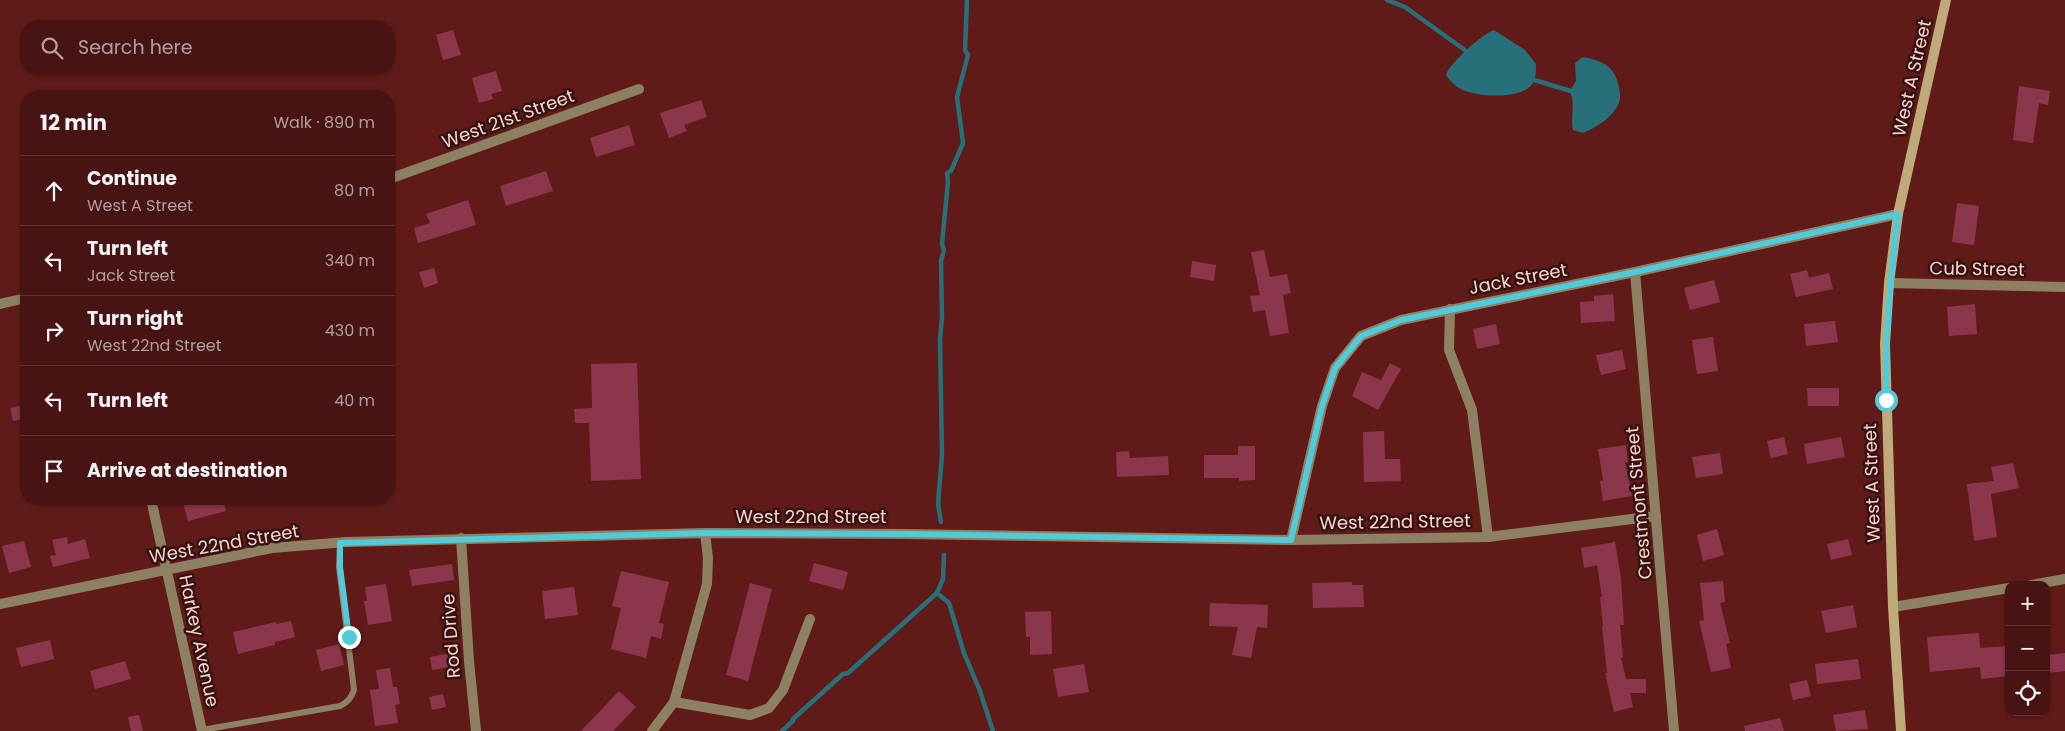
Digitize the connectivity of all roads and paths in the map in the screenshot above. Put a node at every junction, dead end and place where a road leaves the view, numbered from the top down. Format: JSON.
{"nodes":[{"id":1,"x":1946,"y":0,"type":"edge"},
{"id":2,"x":639,"y":89,"type":"dead end"},
{"id":3,"x":395,"y":177,"type":"edge"},
{"id":4,"x":1898,"y":214,"type":"junction"},
{"id":5,"x":1635,"y":272,"type":"junction"},
{"id":6,"x":1889,"y":283,"type":"junction"},
{"id":7,"x":2065,"y":287,"type":"edge"},
{"id":8,"x":20,"y":299,"type":"edge"},
{"id":9,"x":0,"y":304,"type":"edge"},
{"id":10,"x":1450,"y":309,"type":"junction"},
{"id":11,"x":152,"y":505,"type":"edge"},
{"id":12,"x":1656,"y":516,"type":"junction"},
{"id":13,"x":705,"y":533,"type":"junction"},
{"id":14,"x":1488,"y":537,"type":"junction"},
{"id":15,"x":461,"y":538,"type":"junction"},
{"id":16,"x":1291,"y":540,"type":"junction"},
{"id":17,"x":340,"y":543,"type":"junction"},
{"id":18,"x":167,"y":570,"type":"junction"},
{"id":19,"x":2065,"y":579,"type":"edge"},
{"id":20,"x":2050,"y":582,"type":"edge"},
{"id":21,"x":2005,"y":589,"type":"edge"},
{"id":22,"x":0,"y":604,"type":"edge"},
{"id":23,"x":1893,"y":607,"type":"junction"},
{"id":24,"x":810,"y":619,"type":"dead end"},
{"id":25,"x":674,"y":702,"type":"junction"},
{"id":26,"x":202,"y":730,"type":"edge"},
{"id":27,"x":476,"y":731,"type":"edge"},
{"id":28,"x":652,"y":731,"type":"edge"},
{"id":29,"x":1674,"y":731,"type":"edge"},
{"id":30,"x":1901,"y":731,"type":"edge"}],
"edges":[{"from":1,"to":4,"type":"street","name":"West A Street"},
{"from":2,"to":3,"type":"street","name":"West 21st Street"},
{"from":4,"to":5,"type":"street","name":"Jack Street"},
{"from":4,"to":6,"type":"street","name":"West A Street"},
{"from":5,"to":10,"type":"street","name":"Jack Street"},
{"from":5,"to":12,"type":"street","name":"Crestmont Street"},
{"from":6,"to":7,"type":"street","name":"Cub Street"},
{"from":6,"to":23,"type":"street","name":"West A Street"},
{"from":8,"to":9,"type":"street"},
{"from":10,"to":14,"type":"street"},
{"from":10,"to":16,"type":"street","name":"Jack Street"},
{"from":11,"to":18,"type":"street","name":"Harkey Avenue"},
{"from":12,"to":14,"type":"street","name":"West 22nd Street"},
{"from":12,"to":29,"type":"street","name":"Crestmont Street"},
{"from":13,"to":15,"type":"street","name":"West 22nd Street"},
{"from":13,"to":16,"type":"street","name":"West 22nd Street"},
{"from":13,"to":25,"type":"street"},
{"from":14,"to":16,"type":"street","name":"West 22nd Street"},
{"from":15,"to":17,"type":"street","name":"West 22nd Street"},
{"from":15,"to":27,"type":"street","name":"Rod Drive"},
{"from":17,"to":18,"type":"street","name":"West 22nd Street"},
{"from":17,"to":26,"type":"lane"},
{"from":18,"to":22,"type":"street","name":"West 22nd Street"},
{"from":18,"to":26,"type":"street","name":"Harkey Avenue"},
{"from":19,"to":20,"type":"street"},
{"from":21,"to":23,"type":"street"},
{"from":23,"to":30,"type":"street","name":"West A Street"},
{"from":24,"to":25,"type":"street"},
{"from":25,"to":28,"type":"street"}]}
